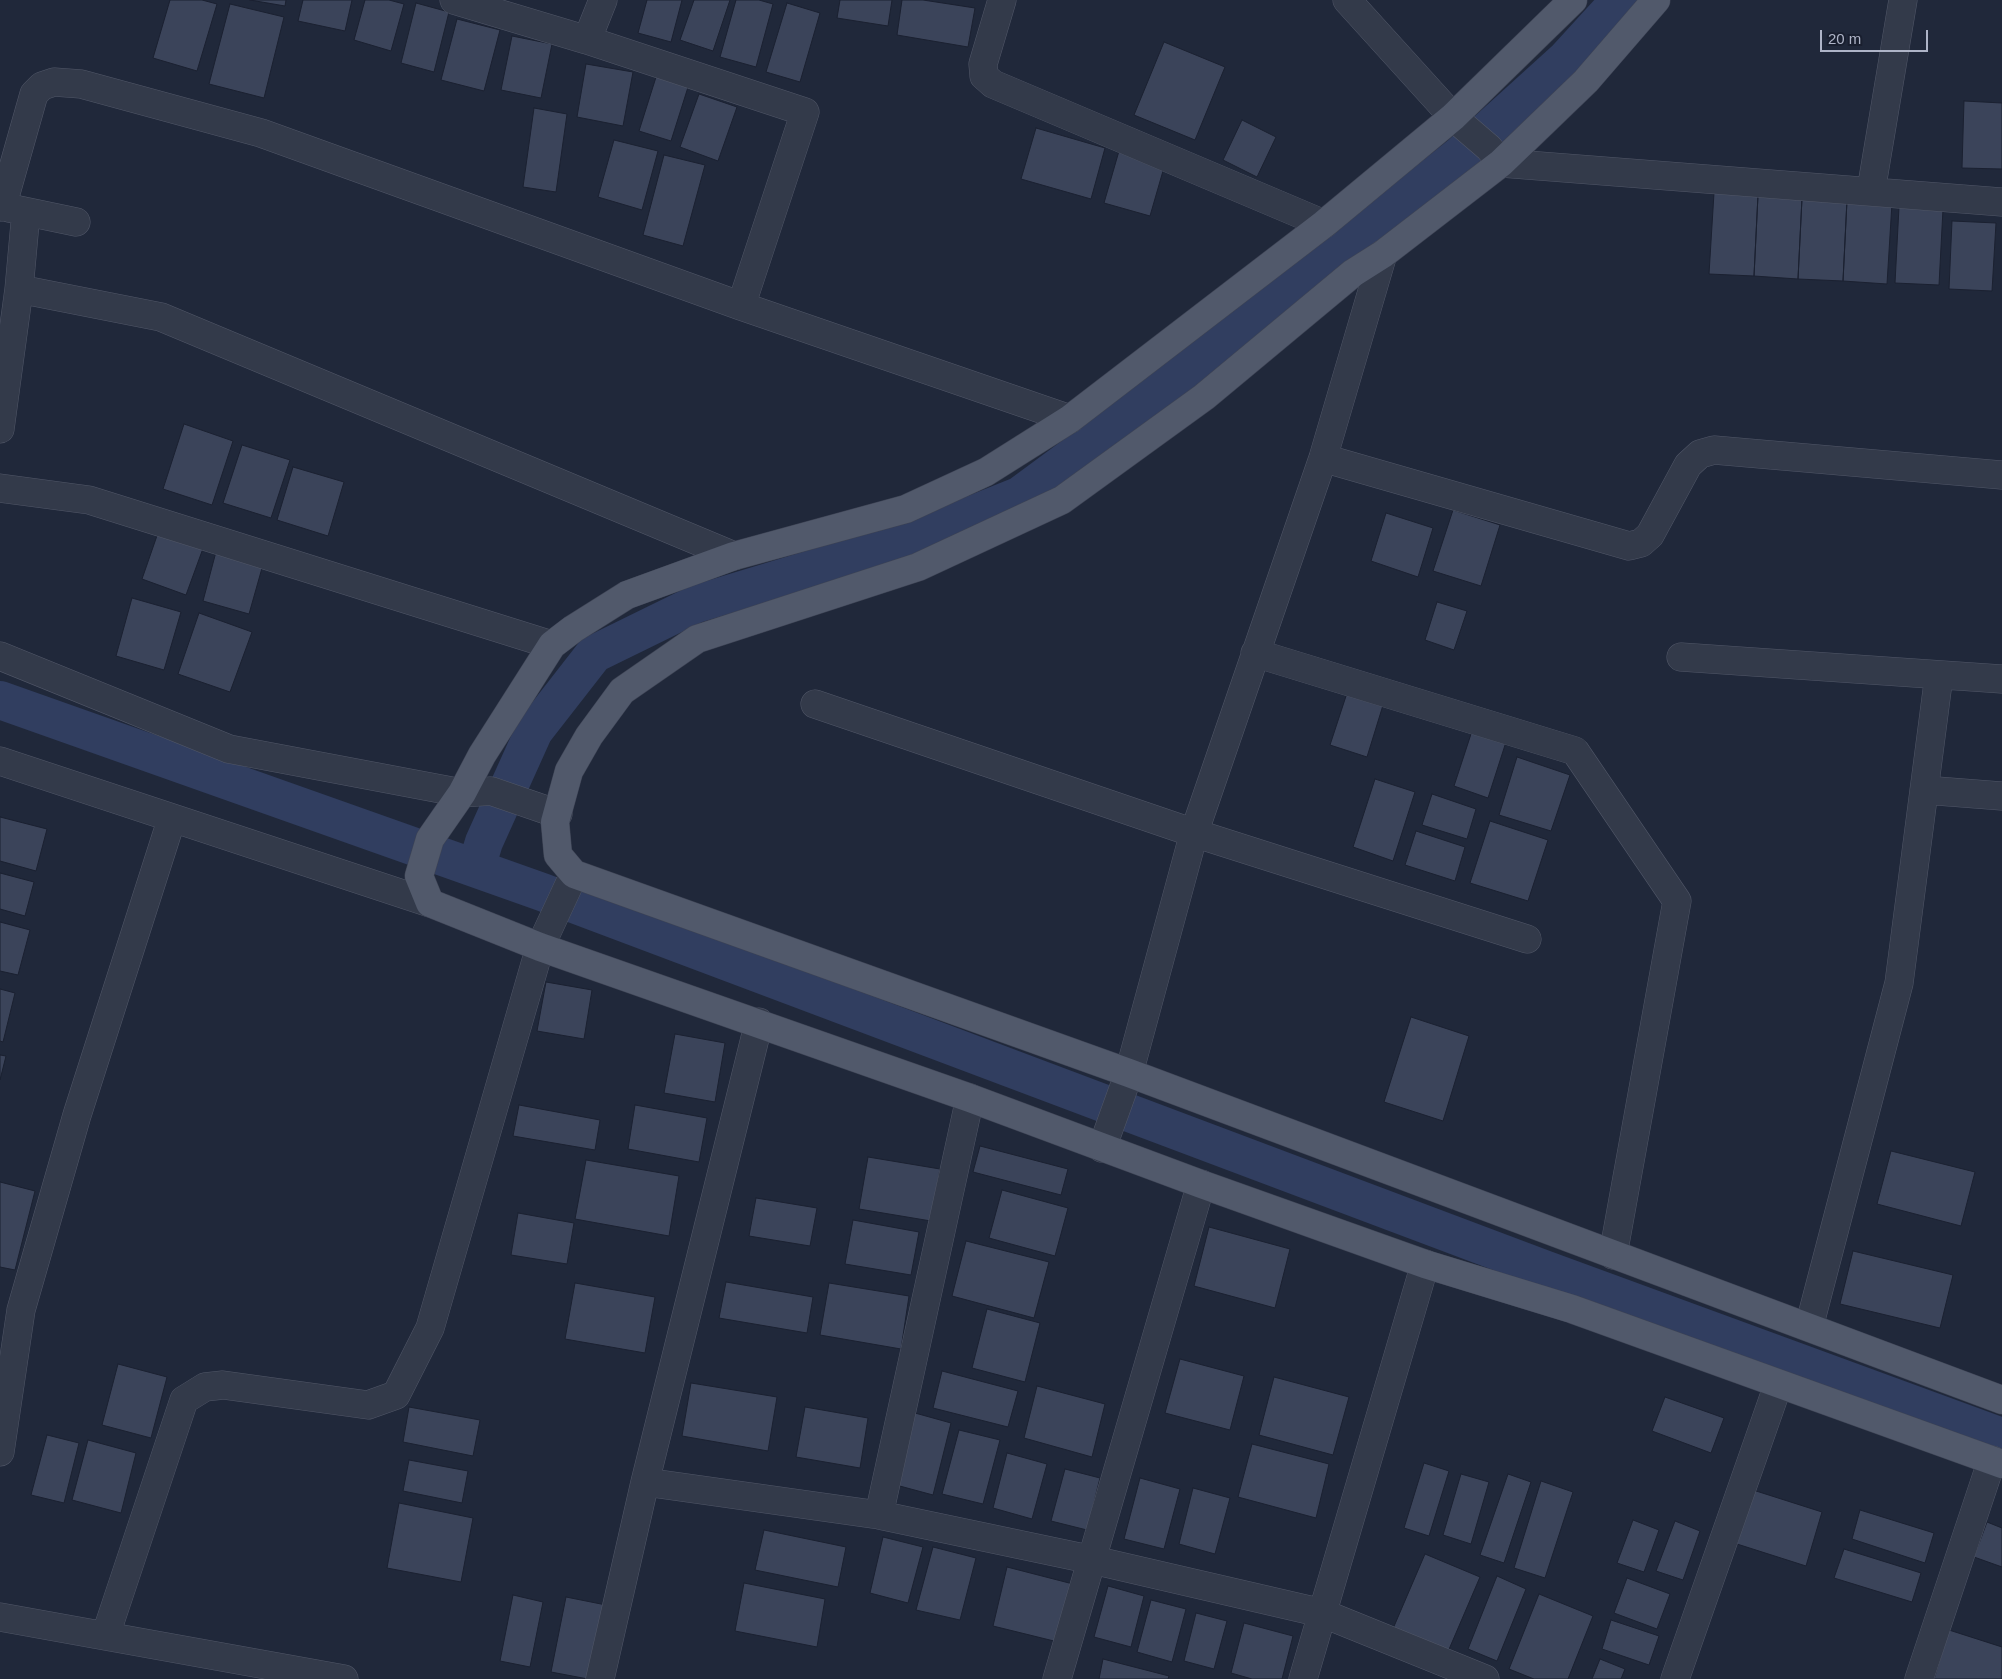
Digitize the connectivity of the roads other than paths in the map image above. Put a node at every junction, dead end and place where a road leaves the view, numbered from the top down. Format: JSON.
{"nodes":[{"id":1,"x":454,"y":0,"type":"edge"},
{"id":2,"x":603,"y":0,"type":"edge"},
{"id":3,"x":1002,"y":0,"type":"edge"},
{"id":4,"x":1347,"y":0,"type":"edge"},
{"id":5,"x":1573,"y":0,"type":"edge"},
{"id":6,"x":1656,"y":0,"type":"edge"},
{"id":7,"x":1903,"y":0,"type":"edge"},
{"id":8,"x":587,"y":40,"type":"junction"},
{"id":9,"x":1460,"y":121,"type":"junction"},
{"id":10,"x":1495,"y":156,"type":"junction"},
{"id":11,"x":1871,"y":191,"type":"junction"},
{"id":12,"x":2002,"y":202,"type":"edge"},
{"id":13,"x":9,"y":208,"type":"edge"},
{"id":14,"x":76,"y":222,"type":"dead end"},
{"id":15,"x":1324,"y":224,"type":"junction"},
{"id":16,"x":1383,"y":254,"type":"junction"},
{"id":17,"x":19,"y":289,"type":"junction"},
{"id":18,"x":741,"y":306,"type":"junction"},
{"id":19,"x":1070,"y":420,"type":"junction"},
{"id":20,"x":0,"y":429,"type":"edge"},
{"id":21,"x":1322,"y":458,"type":"junction"},
{"id":22,"x":2002,"y":475,"type":"edge"},
{"id":23,"x":0,"y":488,"type":"edge"},
{"id":24,"x":734,"y":556,"type":"junction"},
{"id":25,"x":552,"y":645,"type":"junction"},
{"id":26,"x":1255,"y":652,"type":"junction"},
{"id":27,"x":0,"y":656,"type":"edge"},
{"id":28,"x":1681,"y":657,"type":"dead end"},
{"id":29,"x":1939,"y":675,"type":"junction"},
{"id":30,"x":2002,"y":679,"type":"edge"},
{"id":31,"x":815,"y":704,"type":"dead end"},
{"id":32,"x":0,"y":761,"type":"edge"},
{"id":33,"x":1924,"y":790,"type":"junction"},
{"id":34,"x":462,"y":793,"type":"junction"},
{"id":35,"x":2002,"y":796,"type":"edge"},
{"id":36,"x":558,"y":814,"type":"junction"},
{"id":37,"x":172,"y":818,"type":"junction"},
{"id":38,"x":1194,"y":833,"type":"junction"},
{"id":39,"x":571,"y":882,"type":"junction"},
{"id":40,"x":430,"y":903,"type":"junction"},
{"id":41,"x":1527,"y":939,"type":"dead end"},
{"id":42,"x":540,"y":947,"type":"junction"},
{"id":43,"x":758,"y":1022,"type":"junction"},
{"id":44,"x":1126,"y":1082,"type":"junction"},
{"id":45,"x":970,"y":1098,"type":"junction"},
{"id":46,"x":1105,"y":1140,"type":"junction"},
{"id":47,"x":1201,"y":1184,"type":"junction"},
{"id":48,"x":1613,"y":1255,"type":"junction"},
{"id":49,"x":1425,"y":1264,"type":"junction"},
{"id":50,"x":10,"y":1307,"type":"edge"},
{"id":51,"x":1809,"y":1327,"type":"junction"},
{"id":52,"x":1778,"y":1385,"type":"junction"},
{"id":53,"x":2002,"y":1400,"type":"edge"},
{"id":54,"x":0,"y":1452,"type":"edge"},
{"id":55,"x":1997,"y":1462,"type":"edge"},
{"id":56,"x":645,"y":1482,"type":"junction"},
{"id":57,"x":879,"y":1515,"type":"junction"},
{"id":58,"x":1093,"y":1560,"type":"junction"},
{"id":59,"x":1322,"y":1613,"type":"junction"},
{"id":60,"x":0,"y":1616,"type":"edge"},
{"id":61,"x":106,"y":1634,"type":"junction"},
{"id":62,"x":344,"y":1679,"type":"edge"},
{"id":63,"x":600,"y":1679,"type":"edge"},
{"id":64,"x":1056,"y":1679,"type":"edge"},
{"id":65,"x":1303,"y":1679,"type":"edge"},
{"id":66,"x":1485,"y":1679,"type":"edge"},
{"id":67,"x":1675,"y":1679,"type":"edge"},
{"id":68,"x":1919,"y":1679,"type":"edge"}],
"edges":[{"from":1,"to":8,"type":"street"},
{"from":2,"to":8,"type":"street"},
{"from":3,"to":15,"type":"street"},
{"from":4,"to":9,"type":"street"},
{"from":5,"to":9,"type":"main road"},
{"from":6,"to":10,"type":"main road"},
{"from":7,"to":11,"type":"street"},
{"from":8,"to":18,"type":"street"},
{"from":9,"to":10,"type":"street"},
{"from":9,"to":15,"type":"main road"},
{"from":10,"to":11,"type":"street"},
{"from":10,"to":16,"type":"main road"},
{"from":11,"to":12,"type":"street"},
{"from":13,"to":14,"type":"street"},
{"from":13,"to":17,"type":"street"},
{"from":13,"to":18,"type":"street"},
{"from":15,"to":19,"type":"main road"},
{"from":16,"to":21,"type":"street"},
{"from":16,"to":36,"type":"main road"},
{"from":17,"to":20,"type":"street"},
{"from":17,"to":24,"type":"street"},
{"from":18,"to":19,"type":"street"},
{"from":19,"to":24,"type":"main road"},
{"from":21,"to":22,"type":"street"},
{"from":21,"to":26,"type":"street"},
{"from":23,"to":25,"type":"street"},
{"from":24,"to":25,"type":"main road"},
{"from":25,"to":34,"type":"main road"},
{"from":26,"to":38,"type":"street"},
{"from":26,"to":48,"type":"street"},
{"from":27,"to":34,"type":"street"},
{"from":28,"to":29,"type":"street"},
{"from":29,"to":30,"type":"street"},
{"from":29,"to":33,"type":"street"},
{"from":31,"to":38,"type":"street"},
{"from":32,"to":37,"type":"street"},
{"from":33,"to":35,"type":"street"},
{"from":33,"to":51,"type":"street"},
{"from":34,"to":36,"type":"street"},
{"from":34,"to":40,"type":"main road"},
{"from":36,"to":39,"type":"main road"},
{"from":37,"to":40,"type":"street"},
{"from":37,"to":50,"type":"street"},
{"from":38,"to":41,"type":"street"},
{"from":38,"to":44,"type":"street"},
{"from":39,"to":42,"type":"street"},
{"from":39,"to":44,"type":"main road"},
{"from":40,"to":42,"type":"main road"},
{"from":42,"to":43,"type":"main road"},
{"from":42,"to":61,"type":"street"},
{"from":43,"to":45,"type":"main road"},
{"from":43,"to":56,"type":"street"},
{"from":44,"to":46,"type":"street"},
{"from":44,"to":48,"type":"main road"},
{"from":45,"to":46,"type":"main road"},
{"from":45,"to":57,"type":"street"},
{"from":46,"to":47,"type":"main road"},
{"from":47,"to":49,"type":"main road"},
{"from":47,"to":58,"type":"street"},
{"from":48,"to":51,"type":"main road"},
{"from":49,"to":52,"type":"main road"},
{"from":49,"to":59,"type":"street"},
{"from":50,"to":54,"type":"street"},
{"from":51,"to":53,"type":"main road"},
{"from":52,"to":55,"type":"main road"},
{"from":52,"to":67,"type":"street"},
{"from":55,"to":68,"type":"street"},
{"from":56,"to":57,"type":"street"},
{"from":56,"to":63,"type":"street"},
{"from":57,"to":58,"type":"street"},
{"from":58,"to":59,"type":"street"},
{"from":58,"to":64,"type":"street"},
{"from":59,"to":65,"type":"street"},
{"from":59,"to":66,"type":"street"},
{"from":60,"to":61,"type":"street"},
{"from":61,"to":62,"type":"street"}]}
